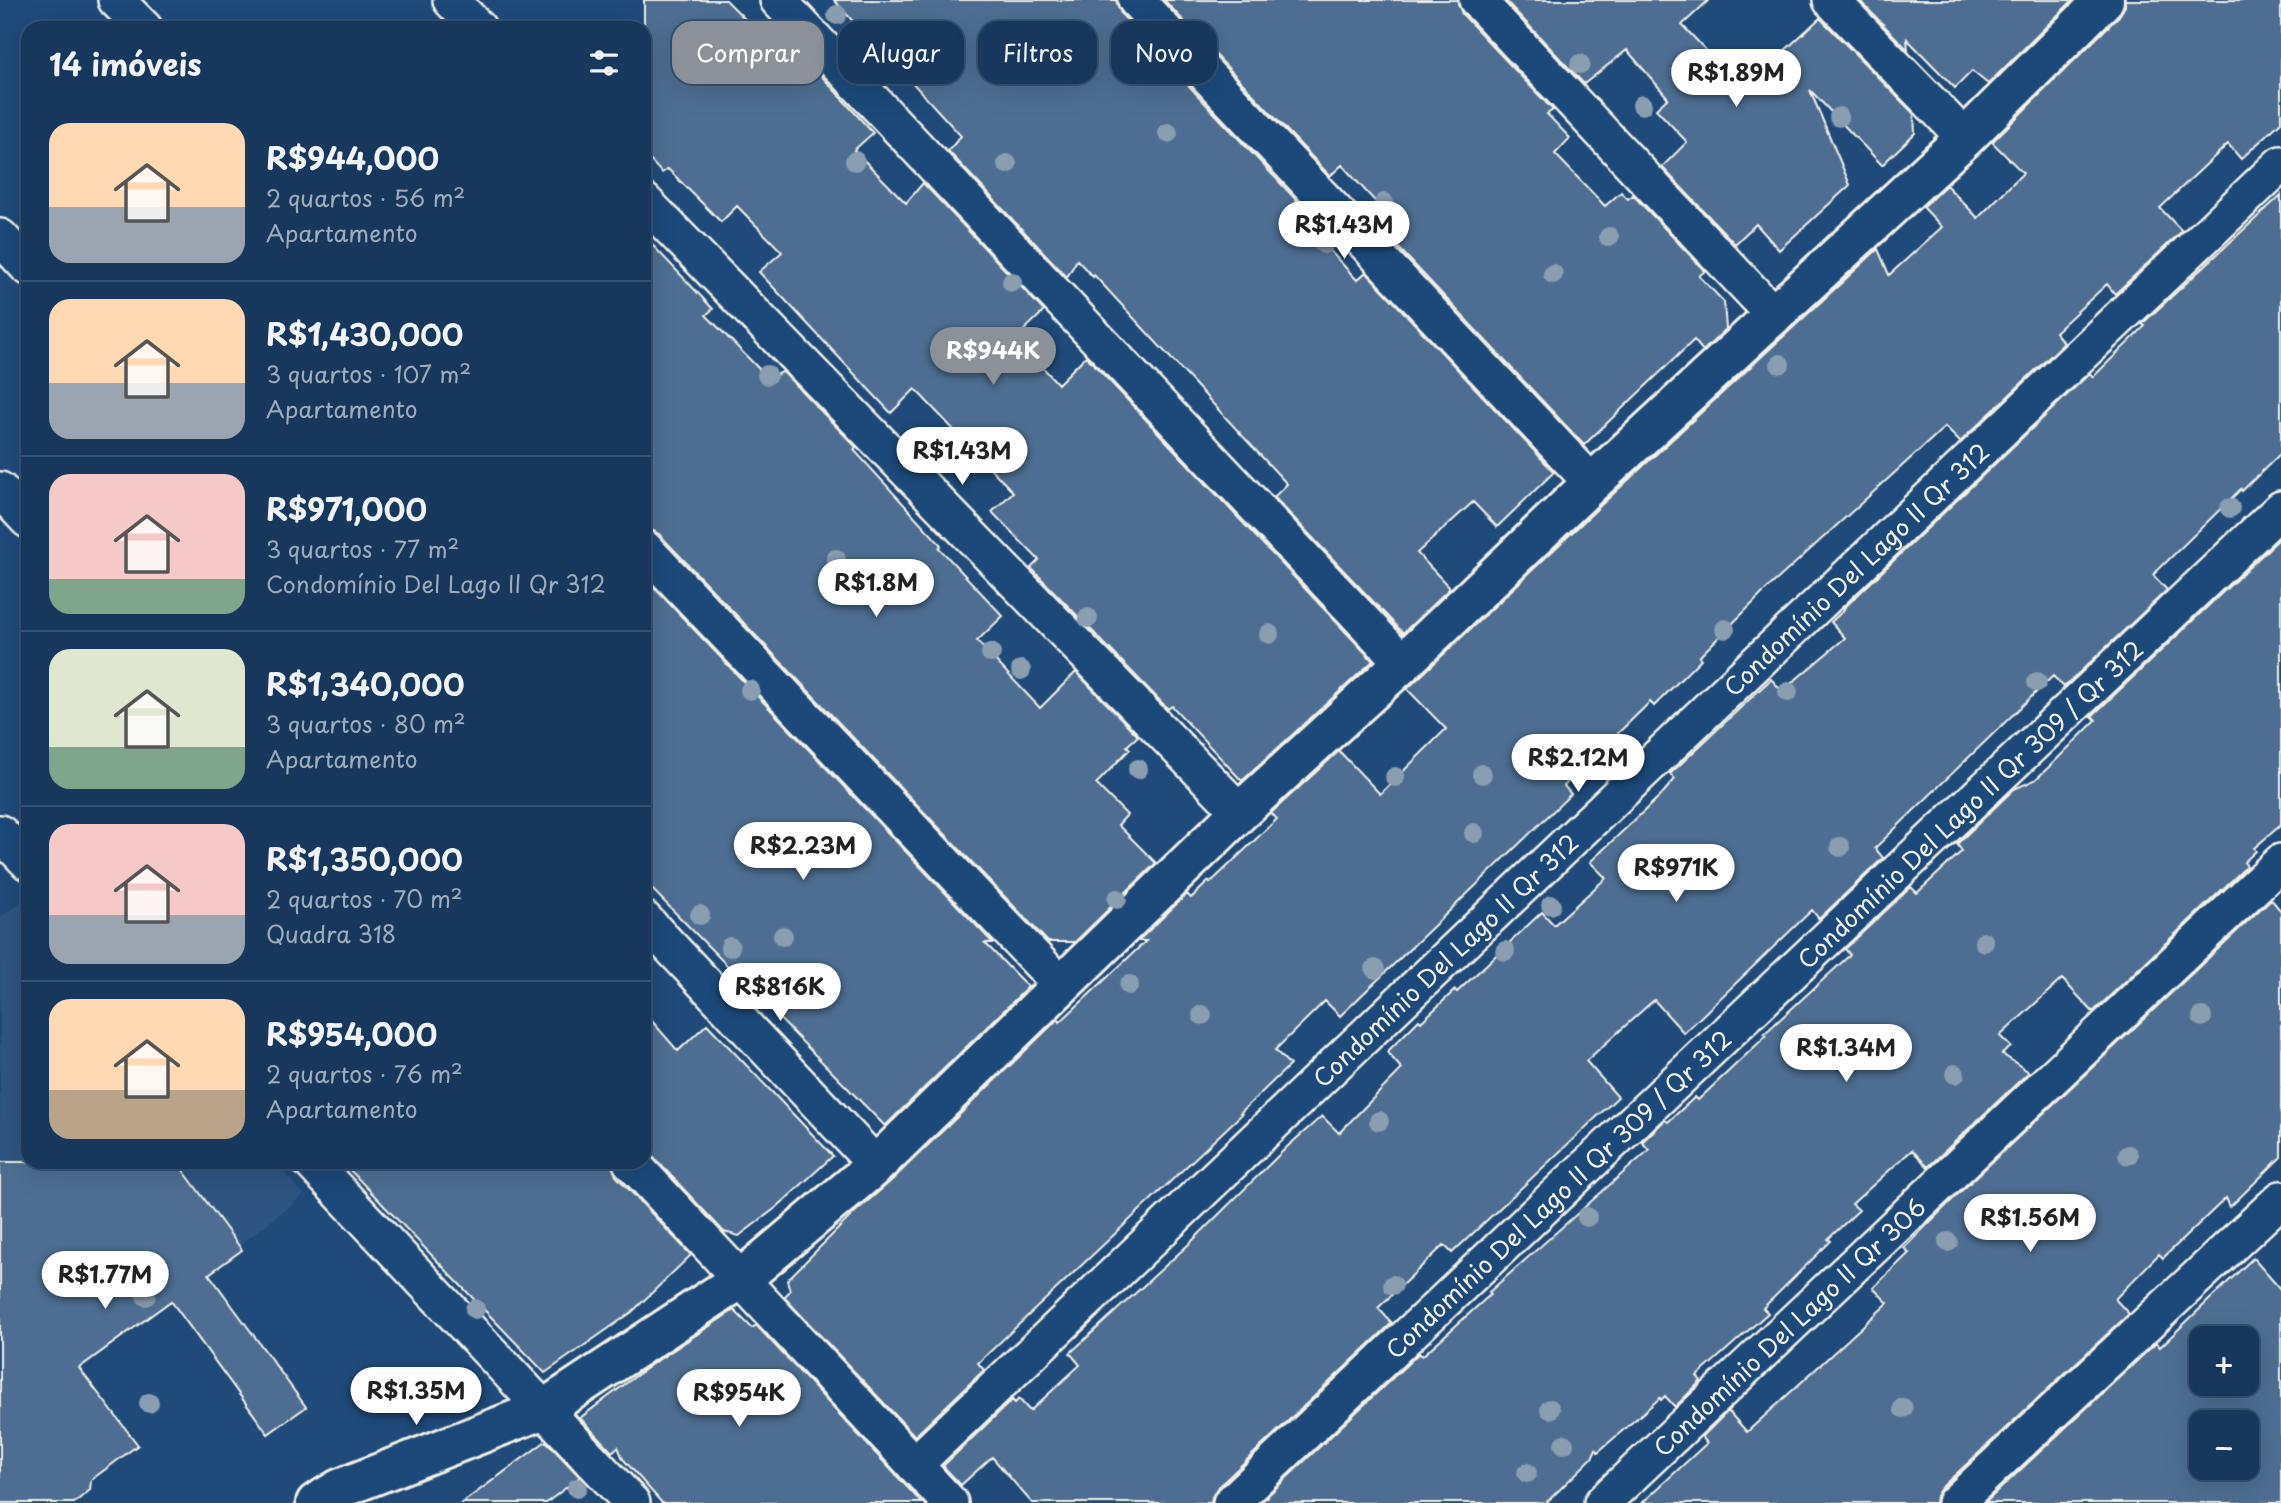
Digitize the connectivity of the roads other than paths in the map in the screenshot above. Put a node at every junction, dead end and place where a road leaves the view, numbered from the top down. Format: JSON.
{"nodes":[{"id":1,"x":116,"y":0,"type":"edge"},
{"id":2,"x":451,"y":0,"type":"edge"},
{"id":3,"x":778,"y":0,"type":"edge"},
{"id":4,"x":1136,"y":0,"type":"edge"},
{"id":5,"x":1477,"y":0,"type":"edge"},
{"id":6,"x":1831,"y":0,"type":"edge"},
{"id":7,"x":2104,"y":0,"type":"edge"},
{"id":8,"x":137,"y":21,"type":"edge"},
{"id":9,"x":471,"y":21,"type":"edge"},
{"id":10,"x":1965,"y":138,"type":"junction"},
{"id":11,"x":2281,"y":164,"type":"edge"},
{"id":12,"x":651,"y":208,"type":"edge"},
{"id":13,"x":0,"y":237,"type":"edge"},
{"id":14,"x":21,"y":260,"type":"edge"},
{"id":15,"x":1775,"y":316,"type":"junction"},
{"id":16,"x":1592,"y":483,"type":"junction"},
{"id":17,"x":0,"y":491,"type":"edge"},
{"id":18,"x":2281,"y":509,"type":"edge"},
{"id":19,"x":21,"y":513,"type":"edge"},
{"id":20,"x":651,"y":555,"type":"edge"},
{"id":21,"x":1403,"y":663,"type":"junction"},
{"id":22,"x":1240,"y":812,"type":"junction"},
{"id":23,"x":0,"y":833,"type":"edge"},
{"id":24,"x":21,"y":855,"type":"edge"},
{"id":25,"x":2281,"y":862,"type":"edge"},
{"id":26,"x":651,"y":926,"type":"edge"},
{"id":27,"x":1062,"y":986,"type":"junction"},
{"id":28,"x":876,"y":1165,"type":"junction"},
{"id":29,"x":318,"y":1169,"type":"edge"},
{"id":30,"x":638,"y":1169,"type":"edge"},
{"id":31,"x":2281,"y":1199,"type":"edge"},
{"id":32,"x":741,"y":1279,"type":"junction"},
{"id":33,"x":544,"y":1409,"type":"junction"},
{"id":34,"x":914,"y":1465,"type":"junction"},
{"id":35,"x":335,"y":1498,"type":"edge"},
{"id":36,"x":632,"y":1503,"type":"edge"},
{"id":37,"x":950,"y":1503,"type":"edge"},
{"id":38,"x":1231,"y":1503,"type":"edge"},
{"id":39,"x":1602,"y":1503,"type":"edge"},
{"id":40,"x":1955,"y":1503,"type":"edge"}],
"edges":[{"from":1,"to":8,"type":"street"},
{"from":2,"to":9,"type":"street"},
{"from":3,"to":21,"type":"street"},
{"from":4,"to":16,"type":"street"},
{"from":5,"to":15,"type":"street"},
{"from":6,"to":10,"type":"street"},
{"from":7,"to":10,"type":"street"},
{"from":10,"to":15,"type":"street"},
{"from":11,"to":34,"type":"street","name":"Condomínio Del Lago II Qr 312"},
{"from":12,"to":22,"type":"street"},
{"from":13,"to":14,"type":"street"},
{"from":15,"to":16,"type":"street"},
{"from":16,"to":21,"type":"street"},
{"from":17,"to":19,"type":"street"},
{"from":18,"to":38,"type":"street","name":"Condomínio Del Lago II Qr 309 / Qr 312"},
{"from":20,"to":27,"type":"street"},
{"from":21,"to":22,"type":"street"},
{"from":22,"to":27,"type":"street"},
{"from":23,"to":24,"type":"street"},
{"from":25,"to":39,"type":"street","name":"Condomínio Del Lago II Qr 306"},
{"from":26,"to":28,"type":"street"},
{"from":27,"to":28,"type":"street"},
{"from":28,"to":32,"type":"street"},
{"from":29,"to":33,"type":"street"},
{"from":30,"to":32,"type":"street"},
{"from":31,"to":40,"type":"street"},
{"from":32,"to":33,"type":"street"},
{"from":32,"to":34,"type":"street"},
{"from":33,"to":35,"type":"street"},
{"from":33,"to":36,"type":"street"},
{"from":34,"to":37,"type":"street"}]}
